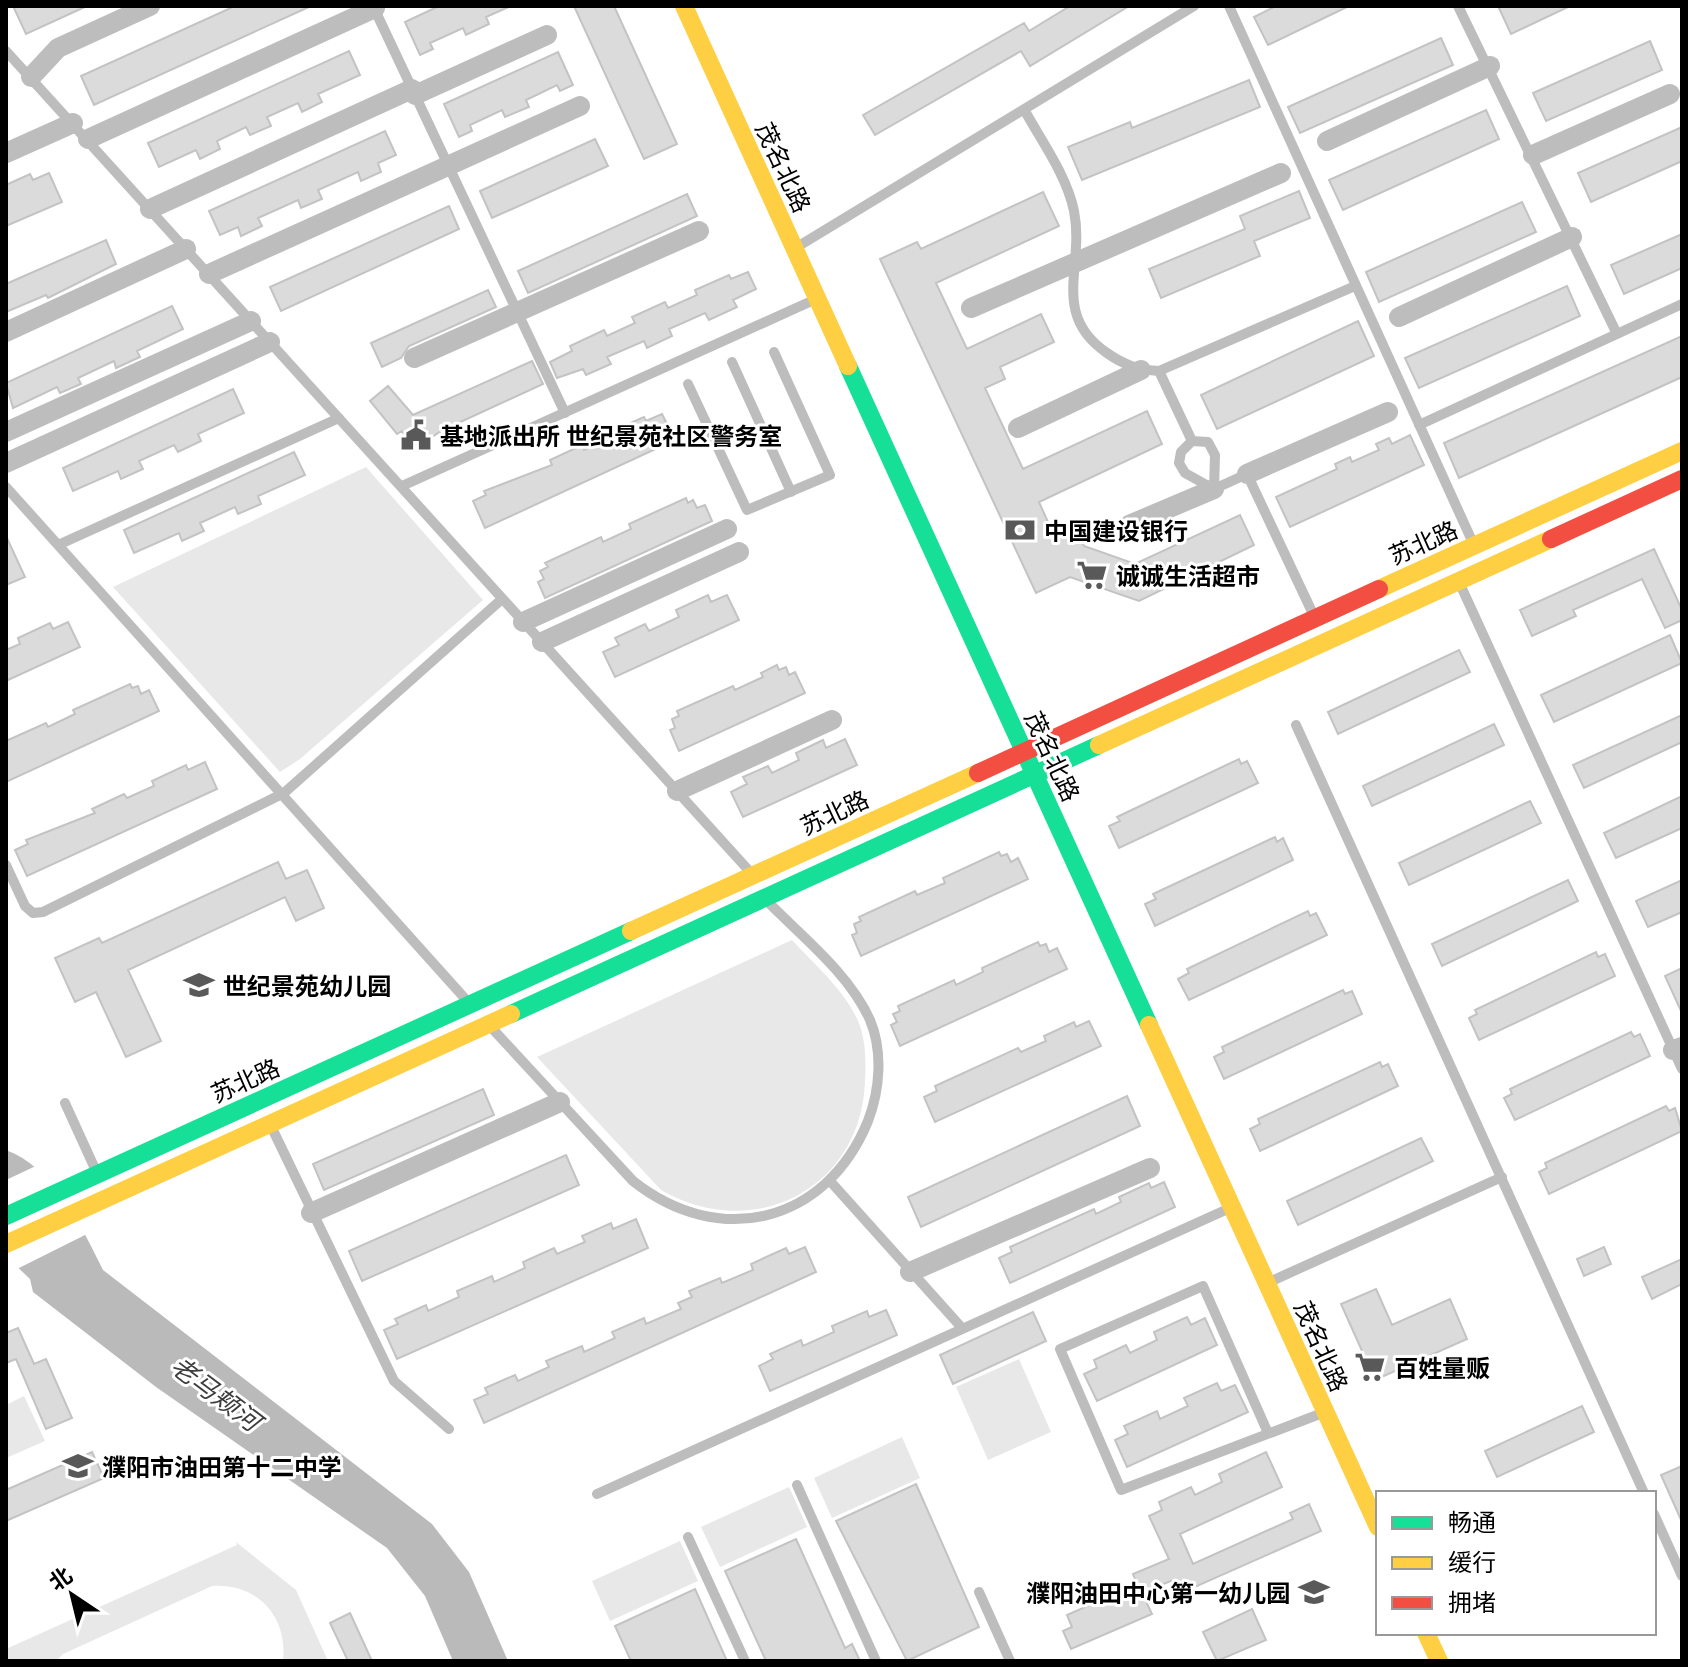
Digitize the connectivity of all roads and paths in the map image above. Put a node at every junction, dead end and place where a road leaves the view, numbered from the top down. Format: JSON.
{"nodes":[{"id":1,"x":150,"y":6,"type":"edge"},
{"id":2,"x":684,"y":6,"type":"edge"},
{"id":3,"x":1194,"y":6,"type":"edge"},
{"id":4,"x":1229,"y":6,"type":"edge"},
{"id":5,"x":1458,"y":6,"type":"edge"},
{"id":6,"x":374,"y":7,"type":"edge"},
{"id":7,"x":547,"y":35,"type":"dead end"},
{"id":8,"x":8,"y":55,"type":"edge"},
{"id":9,"x":1490,"y":66,"type":"junction"},
{"id":10,"x":31,"y":77,"type":"junction"},
{"id":11,"x":414,"y":92,"type":"junction"},
{"id":12,"x":1670,"y":94,"type":"dead end"},
{"id":13,"x":580,"y":106,"type":"dead end"},
{"id":14,"x":1025,"y":111,"type":"junction"},
{"id":15,"x":73,"y":123,"type":"junction"},
{"id":16,"x":88,"y":139,"type":"junction"},
{"id":17,"x":1327,"y":141,"type":"dead end"},
{"id":18,"x":6,"y":153,"type":"edge"},
{"id":19,"x":1533,"y":155,"type":"junction"},
{"id":20,"x":448,"y":165,"type":"junction"},
{"id":21,"x":1281,"y":173,"type":"dead end"},
{"id":22,"x":150,"y":209,"type":"junction"},
{"id":23,"x":699,"y":231,"type":"dead end"},
{"id":24,"x":1572,"y":237,"type":"junction"},
{"id":25,"x":795,"y":248,"type":"junction"},
{"id":26,"x":186,"y":249,"type":"junction"},
{"id":27,"x":1074,"y":263,"type":"junction"},
{"id":28,"x":209,"y":274,"type":"junction"},
{"id":29,"x":1355,"y":286,"type":"junction"},
{"id":30,"x":818,"y":298,"type":"junction"},
{"id":31,"x":1682,"y":304,"type":"edge"},
{"id":32,"x":971,"y":308,"type":"dead end"},
{"id":33,"x":517,"y":312,"type":"junction"},
{"id":34,"x":1399,"y":317,"type":"dead end"},
{"id":35,"x":251,"y":321,"type":"junction"},
{"id":36,"x":6,"y":332,"type":"edge"},
{"id":37,"x":1617,"y":334,"type":"junction"},
{"id":38,"x":270,"y":342,"type":"junction"},
{"id":39,"x":774,"y":352,"type":"dead end"},
{"id":40,"x":414,"y":358,"type":"dead end"},
{"id":41,"x":732,"y":362,"type":"dead end"},
{"id":42,"x":1150,"y":370,"type":"junction"},
{"id":43,"x":688,"y":384,"type":"dead end"},
{"id":44,"x":1388,"y":412,"type":"dead end"},
{"id":45,"x":565,"y":413,"type":"junction"},
{"id":46,"x":339,"y":418,"type":"junction"},
{"id":47,"x":1419,"y":425,"type":"junction"},
{"id":48,"x":1018,"y":428,"type":"dead end"},
{"id":49,"x":6,"y":432,"type":"edge"},
{"id":50,"x":1192,"y":441,"type":"junction"},
{"id":51,"x":1682,"y":451,"type":"edge"},
{"id":52,"x":6,"y":463,"type":"edge"},
{"id":53,"x":1247,"y":474,"type":"junction"},
{"id":54,"x":1682,"y":479,"type":"edge"},
{"id":55,"x":402,"y":486,"type":"junction"},
{"id":56,"x":7,"y":489,"type":"edge"},
{"id":57,"x":1214,"y":489,"type":"junction"},
{"id":58,"x":791,"y":492,"type":"junction"},
{"id":59,"x":1129,"y":525,"type":"dead end"},
{"id":60,"x":727,"y":529,"type":"dead end"},
{"id":61,"x":58,"y":545,"type":"junction"},
{"id":62,"x":1474,"y":545,"type":"junction"},
{"id":63,"x":739,"y":552,"type":"dead end"},
{"id":64,"x":1459,"y":580,"type":"junction"},
{"id":65,"x":502,"y":599,"type":"junction"},
{"id":66,"x":1315,"y":618,"type":"junction"},
{"id":67,"x":523,"y":622,"type":"junction"},
{"id":68,"x":542,"y":642,"type":"junction"},
{"id":69,"x":832,"y":720,"type":"dead end"},
{"id":70,"x":1296,"y":725,"type":"dead end"},
{"id":71,"x":1025,"y":751,"type":"junction"},
{"id":72,"x":1035,"y":774,"type":"junction"},
{"id":73,"x":677,"y":791,"type":"junction"},
{"id":74,"x":284,"y":793,"type":"junction"},
{"id":75,"x":6,"y":865,"type":"edge"},
{"id":76,"x":753,"y":876,"type":"junction"},
{"id":77,"x":765,"y":899,"type":"junction"},
{"id":78,"x":471,"y":1005,"type":"junction"},
{"id":79,"x":488,"y":1023,"type":"junction"},
{"id":80,"x":1679,"y":1055,"type":"edge"},
{"id":81,"x":560,"y":1102,"type":"junction"},
{"id":82,"x":65,"y":1103,"type":"dead end"},
{"id":83,"x":269,"y":1123,"type":"junction"},
{"id":84,"x":1150,"y":1168,"type":"dead end"},
{"id":85,"x":97,"y":1173,"type":"junction"},
{"id":86,"x":1502,"y":1177,"type":"junction"},
{"id":87,"x":830,"y":1181,"type":"junction"},
{"id":88,"x":1233,"y":1207,"type":"junction"},
{"id":89,"x":311,"y":1213,"type":"junction"},
{"id":90,"x":6,"y":1216,"type":"edge"},
{"id":91,"x":6,"y":1244,"type":"edge"},
{"id":92,"x":910,"y":1272,"type":"junction"},
{"id":93,"x":1267,"y":1283,"type":"junction"},
{"id":94,"x":962,"y":1328,"type":"junction"},
{"id":95,"x":1325,"y":1411,"type":"junction"},
{"id":96,"x":449,"y":1429,"type":"dead end"},
{"id":97,"x":1268,"y":1433,"type":"junction"},
{"id":98,"x":797,"y":1485,"type":"dead end"},
{"id":99,"x":1643,"y":1491,"type":"edge"},
{"id":100,"x":597,"y":1494,"type":"dead end"},
{"id":101,"x":1656,"y":1518,"type":"edge"},
{"id":102,"x":1376,"y":1523,"type":"edge"},
{"id":103,"x":688,"y":1537,"type":"dead end"},
{"id":104,"x":1682,"y":1576,"type":"edge"},
{"id":105,"x":979,"y":1592,"type":"dead end"},
{"id":106,"x":1427,"y":1635,"type":"edge"},
{"id":107,"x":745,"y":1661,"type":"edge"},
{"id":108,"x":876,"y":1661,"type":"edge"},
{"id":109,"x":1010,"y":1661,"type":"edge"},
{"id":110,"x":1439,"y":1661,"type":"edge"}],
"edges":[{"from":1,"to":10,"type":"street"},
{"from":2,"to":25,"type":"main road","name":"茂名北路"},
{"from":3,"to":14,"type":"lane"},
{"from":4,"to":29,"type":"lane"},
{"from":5,"to":9,"type":"lane"},
{"from":6,"to":11,"type":"lane"},
{"from":6,"to":16,"type":"street"},
{"from":7,"to":11,"type":"street"},
{"from":8,"to":10,"type":"lane"},
{"from":9,"to":17,"type":"street"},
{"from":9,"to":19,"type":"lane"},
{"from":10,"to":15,"type":"lane"},
{"from":11,"to":20,"type":"lane"},
{"from":11,"to":22,"type":"street"},
{"from":12,"to":19,"type":"street"},
{"from":13,"to":20,"type":"street"},
{"from":14,"to":25,"type":"lane"},
{"from":14,"to":27,"type":"lane"},
{"from":15,"to":16,"type":"lane"},
{"from":15,"to":18,"type":"street"},
{"from":16,"to":22,"type":"lane"},
{"from":19,"to":24,"type":"lane"},
{"from":20,"to":28,"type":"street"},
{"from":20,"to":33,"type":"lane"},
{"from":21,"to":27,"type":"street"},
{"from":22,"to":26,"type":"lane"},
{"from":23,"to":33,"type":"street"},
{"from":24,"to":34,"type":"street"},
{"from":24,"to":37,"type":"lane"},
{"from":25,"to":30,"type":"main road","name":"茂名北路"},
{"from":26,"to":28,"type":"lane"},
{"from":26,"to":36,"type":"street"},
{"from":27,"to":32,"type":"street"},
{"from":27,"to":42,"type":"lane"},
{"from":28,"to":35,"type":"lane"},
{"from":29,"to":42,"type":"lane"},
{"from":29,"to":47,"type":"lane"},
{"from":30,"to":45,"type":"lane"},
{"from":30,"to":71,"type":"main road","name":"茂名北路"},
{"from":31,"to":37,"type":"lane"},
{"from":33,"to":40,"type":"street"},
{"from":33,"to":45,"type":"lane"},
{"from":35,"to":38,"type":"lane"},
{"from":35,"to":49,"type":"street"},
{"from":37,"to":47,"type":"lane"},
{"from":38,"to":46,"type":"lane"},
{"from":38,"to":52,"type":"street"},
{"from":39,"to":58,"type":"lane"},
{"from":41,"to":58,"type":"lane"},
{"from":42,"to":48,"type":"street"},
{"from":42,"to":50,"type":"lane"},
{"from":43,"to":58,"type":"lane"},
{"from":44,"to":53,"type":"street"},
{"from":45,"to":55,"type":"lane"},
{"from":46,"to":55,"type":"lane"},
{"from":46,"to":61,"type":"lane"},
{"from":47,"to":62,"type":"lane"},
{"from":50,"to":57,"type":"lane"},
{"from":50,"to":57,"type":"lane"},
{"from":51,"to":62,"type":"main road","name":"苏北路"},
{"from":53,"to":57,"type":"lane"},
{"from":53,"to":66,"type":"lane"},
{"from":54,"to":64,"type":"main road","name":"苏北路"},
{"from":55,"to":65,"type":"lane"},
{"from":56,"to":61,"type":"lane"},
{"from":57,"to":59,"type":"street"},
{"from":60,"to":67,"type":"street"},
{"from":61,"to":74,"type":"lane"},
{"from":62,"to":66,"type":"main road","name":"苏北路"},
{"from":63,"to":68,"type":"street"},
{"from":64,"to":72,"type":"main road","name":"苏北路"},
{"from":64,"to":80,"type":"lane"},
{"from":65,"to":67,"type":"lane"},
{"from":65,"to":74,"type":"lane"},
{"from":66,"to":71,"type":"main road","name":"苏北路"},
{"from":67,"to":68,"type":"lane"},
{"from":68,"to":73,"type":"lane"},
{"from":69,"to":73,"type":"street"},
{"from":70,"to":86,"type":"lane"},
{"from":71,"to":72,"type":"main road","name":"茂名北路"},
{"from":71,"to":76,"type":"main road","name":"苏北路"},
{"from":72,"to":77,"type":"main road","name":"苏北路"},
{"from":72,"to":88,"type":"main road","name":"茂名北路"},
{"from":73,"to":76,"type":"lane"},
{"from":74,"to":75,"type":"lane"},
{"from":74,"to":78,"type":"lane"},
{"from":76,"to":78,"type":"main road","name":"苏北路"},
{"from":77,"to":79,"type":"main road","name":"苏北路"},
{"from":77,"to":87,"type":"lane"},
{"from":78,"to":85,"type":"main road","name":"苏北路"},
{"from":79,"to":81,"type":"lane"},
{"from":79,"to":83,"type":"main road","name":"苏北路"},
{"from":81,"to":87,"type":"lane"},
{"from":81,"to":89,"type":"street"},
{"from":82,"to":85,"type":"lane"},
{"from":83,"to":89,"type":"lane"},
{"from":83,"to":91,"type":"main road","name":"苏北路"},
{"from":84,"to":92,"type":"street"},
{"from":85,"to":90,"type":"main road","name":"苏北路"},
{"from":86,"to":93,"type":"lane"},
{"from":86,"to":99,"type":"lane"},
{"from":87,"to":92,"type":"lane"},
{"from":88,"to":93,"type":"main road","name":"茂名北路"},
{"from":88,"to":94,"type":"lane"},
{"from":89,"to":96,"type":"lane"},
{"from":92,"to":94,"type":"lane"},
{"from":93,"to":95,"type":"main road","name":"茂名北路"},
{"from":94,"to":100,"type":"lane"},
{"from":95,"to":97,"type":"lane"},
{"from":95,"to":102,"type":"main road","name":"茂名北路"},
{"from":97,"to":97,"type":"lane"},
{"from":98,"to":108,"type":"lane"},
{"from":101,"to":104,"type":"lane"},
{"from":103,"to":107,"type":"lane"},
{"from":105,"to":109,"type":"lane"},
{"from":106,"to":110,"type":"main road"}]}
